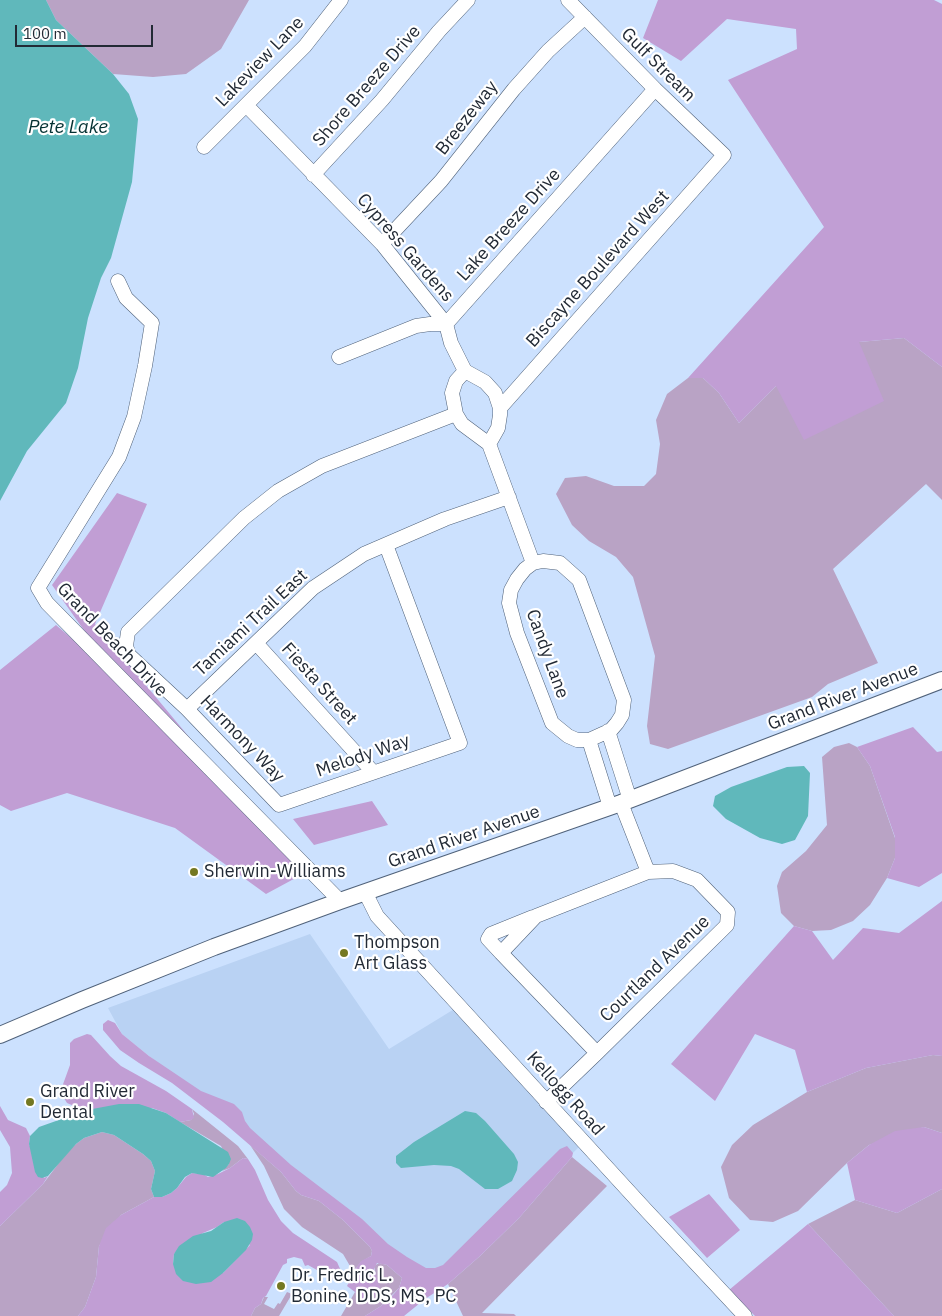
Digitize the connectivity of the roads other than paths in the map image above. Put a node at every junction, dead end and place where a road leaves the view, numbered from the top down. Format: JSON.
{"nodes":[{"id":1,"x":341,"y":0,"type":"edge"},
{"id":2,"x":468,"y":0,"type":"edge"},
{"id":3,"x":568,"y":0,"type":"edge"},
{"id":4,"x":584,"y":17,"type":"junction"},
{"id":5,"x":655,"y":89,"type":"junction"},
{"id":6,"x":246,"y":105,"type":"junction"},
{"id":7,"x":204,"y":147,"type":"dead end"},
{"id":8,"x":724,"y":155,"type":"joint"},
{"id":9,"x":313,"y":175,"type":"junction"},
{"id":10,"x":382,"y":244,"type":"junction"},
{"id":11,"x":118,"y":280,"type":"dead end"},
{"id":12,"x":446,"y":324,"type":"junction"},
{"id":13,"x":339,"y":357,"type":"dead end"},
{"id":14,"x":465,"y":371,"type":"junction"},
{"id":15,"x":500,"y":408,"type":"junction"},
{"id":16,"x":456,"y":414,"type":"junction"},
{"id":17,"x":488,"y":444,"type":"junction"},
{"id":18,"x":508,"y":497,"type":"junction"},
{"id":19,"x":386,"y":545,"type":"junction"},
{"id":20,"x":533,"y":563,"type":"junction"},
{"id":21,"x":256,"y":642,"type":"junction"},
{"id":22,"x":942,"y":680,"type":"edge"},
{"id":23,"x":187,"y":709,"type":"junction"},
{"id":24,"x":608,"y":732,"type":"junction"},
{"id":25,"x":589,"y":740,"type":"junction"},
{"id":26,"x":373,"y":772,"type":"junction"},
{"id":27,"x":620,"y":804,"type":"junction"},
{"id":28,"x":279,"y":805,"type":"joint"},
{"id":29,"x":648,"y":872,"type":"junction"},
{"id":30,"x":365,"y":892,"type":"junction"},
{"id":31,"x":340,"y":901,"type":"junction"},
{"id":32,"x":536,"y":916,"type":"junction"},
{"id":33,"x":501,"y":953,"type":"junction"},
{"id":34,"x":0,"y":1035,"type":"edge"},
{"id":35,"x":596,"y":1052,"type":"junction"},
{"id":36,"x":546,"y":1102,"type":"junction"},
{"id":37,"x":746,"y":1316,"type":"edge"}],
"edges":[{"from":1,"to":6,"type":"street","name":"Lakeview Lane"},
{"from":2,"to":9,"type":"street","name":"Shore Breeze Drive"},
{"from":3,"to":4,"type":"street","name":"Gulf Stream"},
{"from":4,"to":5,"type":"street","name":"Gulf Stream"},
{"from":4,"to":10,"type":"street","name":"Breezeway"},
{"from":5,"to":8,"type":"street","name":"Gulf Stream"},
{"from":5,"to":12,"type":"street","name":"Lake Breeze Drive"},
{"from":6,"to":7,"type":"street","name":"Lakeview Lane"},
{"from":6,"to":9,"type":"street","name":"Cypress Gardens"},
{"from":8,"to":15,"type":"street","name":"Biscayne Boulevard West"},
{"from":9,"to":10,"type":"street","name":"Cypress Gardens"},
{"from":10,"to":12,"type":"street","name":"Cypress Gardens"},
{"from":11,"to":31,"type":"street","name":"Grand Beach Drive"},
{"from":12,"to":13,"type":"street"},
{"from":12,"to":14,"type":"street","name":"Cypress Gardens"},
{"from":14,"to":15,"type":"street"},
{"from":14,"to":16,"type":"street"},
{"from":15,"to":17,"type":"street"},
{"from":16,"to":17,"type":"street"},
{"from":16,"to":23,"type":"street","name":"Harmony Way"},
{"from":17,"to":18,"type":"street"},
{"from":18,"to":19,"type":"street","name":"Tamiami Trail East"},
{"from":18,"to":20,"type":"street"},
{"from":19,"to":21,"type":"street","name":"Tamiami Trail East"},
{"from":19,"to":26,"type":"street","name":"Melody Way"},
{"from":20,"to":24,"type":"street"},
{"from":20,"to":25,"type":"street","name":"Candy Lane"},
{"from":21,"to":23,"type":"street","name":"Tamiami Trail East"},
{"from":21,"to":26,"type":"street","name":"Fiesta Street"},
{"from":22,"to":27,"type":"main road","name":"Grand River Avenue"},
{"from":23,"to":28,"type":"street","name":"Harmony Way"},
{"from":24,"to":25,"type":"street"},
{"from":24,"to":27,"type":"street"},
{"from":25,"to":27,"type":"street"},
{"from":26,"to":28,"type":"street","name":"Melody Way"},
{"from":27,"to":29,"type":"street"},
{"from":27,"to":30,"type":"main road","name":"Grand River Avenue"},
{"from":29,"to":32,"type":"street","name":"Courtland Avenue"},
{"from":29,"to":35,"type":"street","name":"Courtland Avenue"},
{"from":30,"to":31,"type":"main road","name":"Grand River Avenue"},
{"from":30,"to":36,"type":"street","name":"Kellogg Road"},
{"from":31,"to":34,"type":"main road","name":"Grand River Avenue"},
{"from":32,"to":33,"type":"street","name":"Courtland Avenue"},
{"from":32,"to":33,"type":"street","name":"Courtland Avenue"},
{"from":33,"to":35,"type":"street","name":"Courtland Avenue"},
{"from":35,"to":36,"type":"street","name":"Courtland Avenue"},
{"from":36,"to":37,"type":"street","name":"Kellogg Road"}]}
